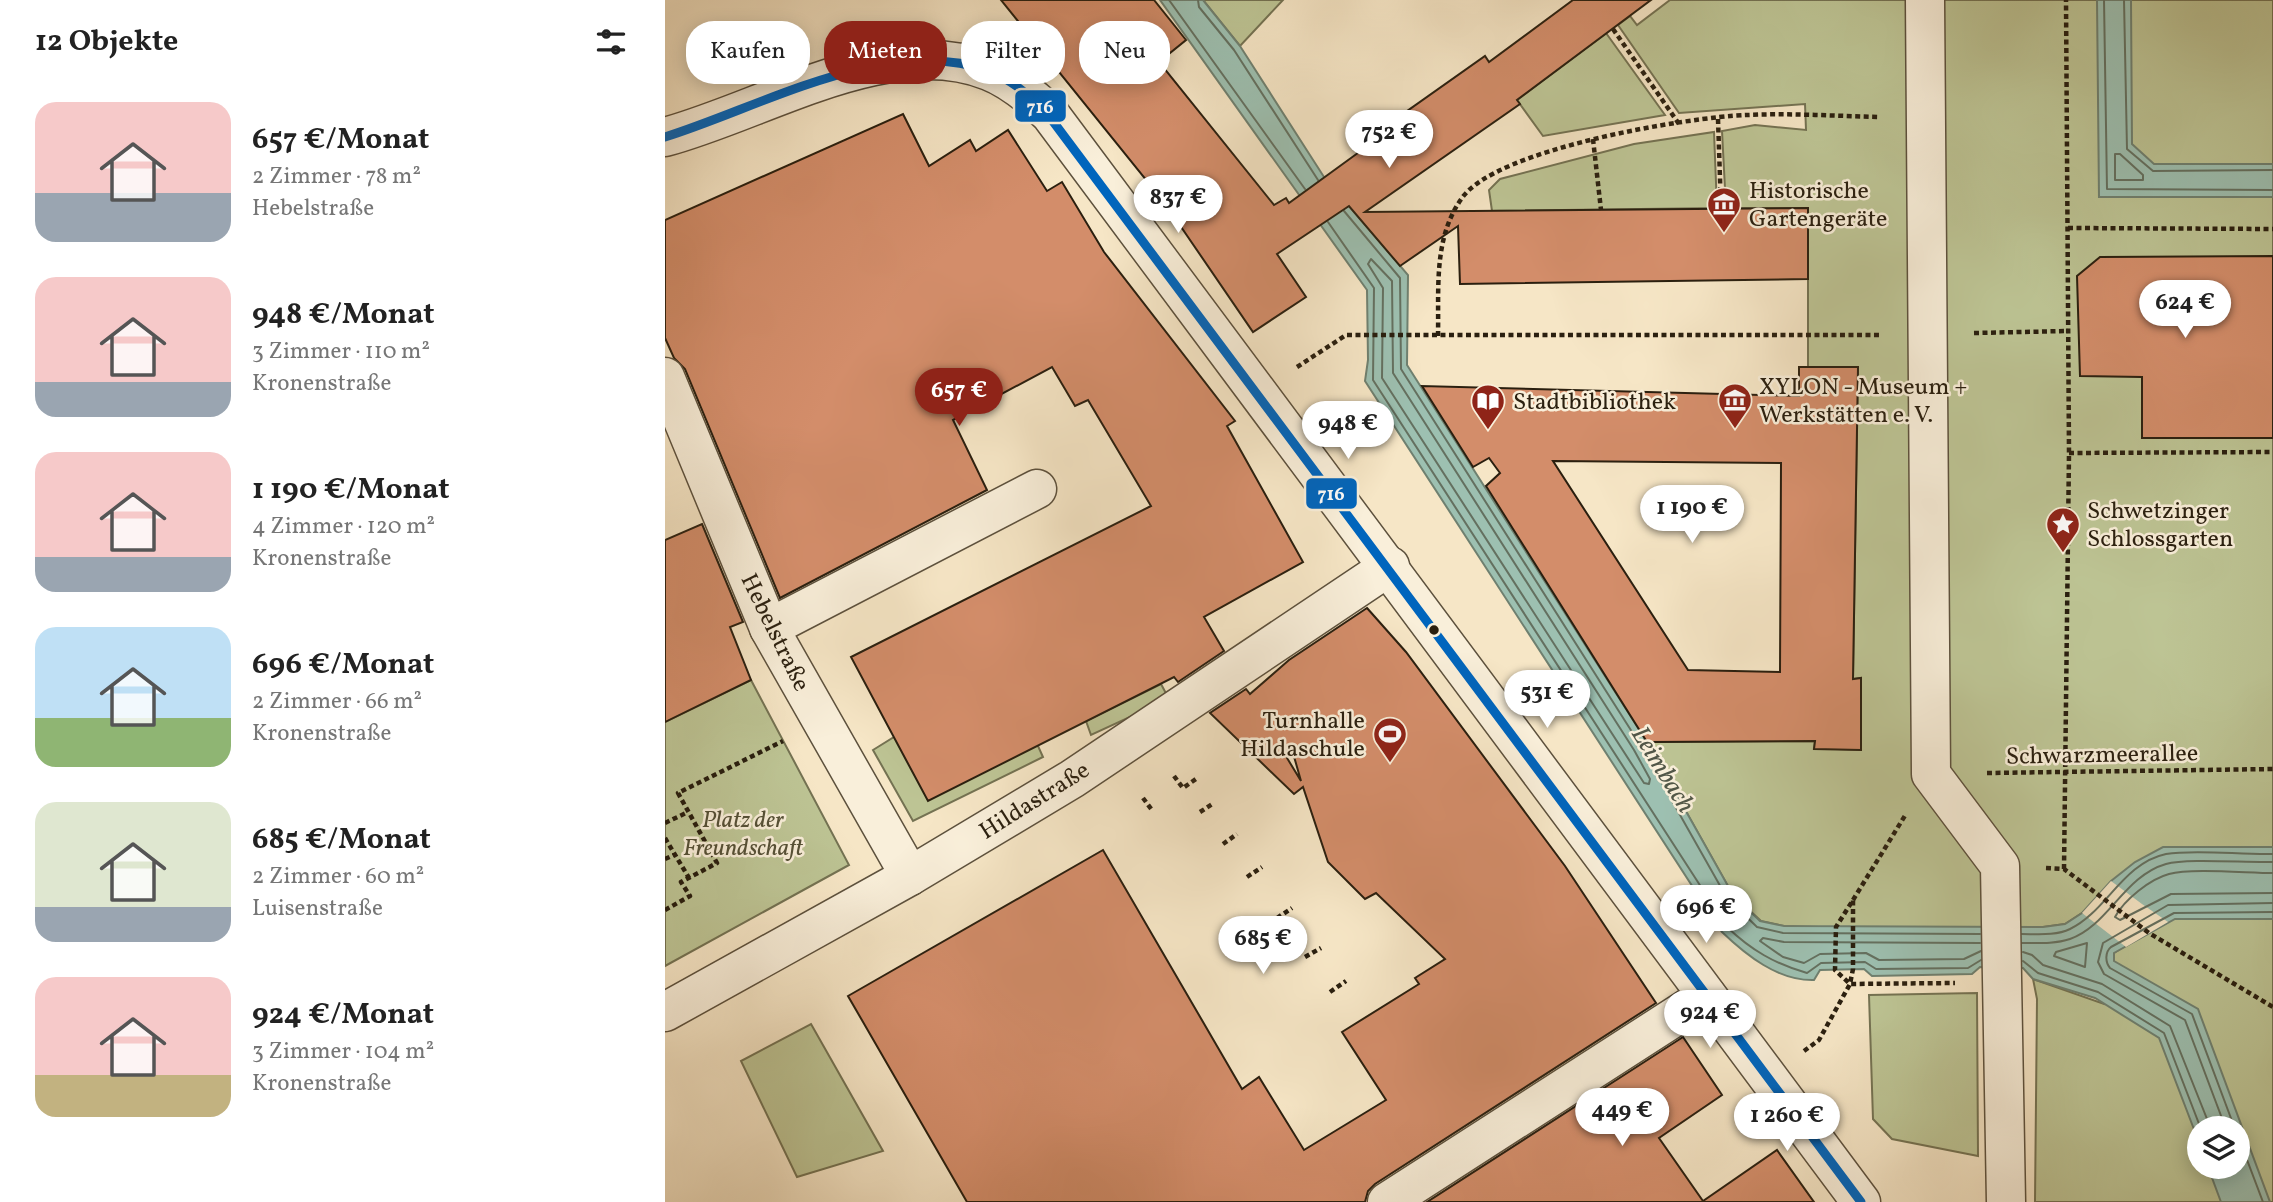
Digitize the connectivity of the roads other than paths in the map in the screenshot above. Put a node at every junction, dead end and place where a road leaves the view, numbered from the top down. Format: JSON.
{"nodes":[{"id":1,"x":1925,"y":0,"type":"edge"},
{"id":2,"x":665,"y":137,"type":"edge"},
{"id":3,"x":665,"y":377,"type":"edge"},
{"id":4,"x":1037,"y":489,"type":"dead end"},
{"id":5,"x":1390,"y":566,"type":"junction"},
{"id":6,"x":769,"y":628,"type":"junction"},
{"id":7,"x":910,"y":876,"type":"junction"},
{"id":8,"x":1707,"y":996,"type":"junction"},
{"id":9,"x":665,"y":1012,"type":"edge"},
{"id":10,"x":1387,"y":1202,"type":"edge"},
{"id":11,"x":1861,"y":1202,"type":"edge"},
{"id":12,"x":2006,"y":1202,"type":"edge"}],
"edges":[{"from":1,"to":12,"type":"street"},
{"from":2,"to":5,"type":"street"},
{"from":3,"to":6,"type":"street","name":"Hebelstraße"},
{"from":4,"to":6,"type":"street"},
{"from":5,"to":7,"type":"street","name":"Hildastraße"},
{"from":5,"to":8,"type":"street"},
{"from":6,"to":7,"type":"street","name":"Hebelstraße"},
{"from":7,"to":9,"type":"street","name":"Hildastraße"},
{"from":8,"to":10,"type":"street"},
{"from":8,"to":11,"type":"street"}]}
